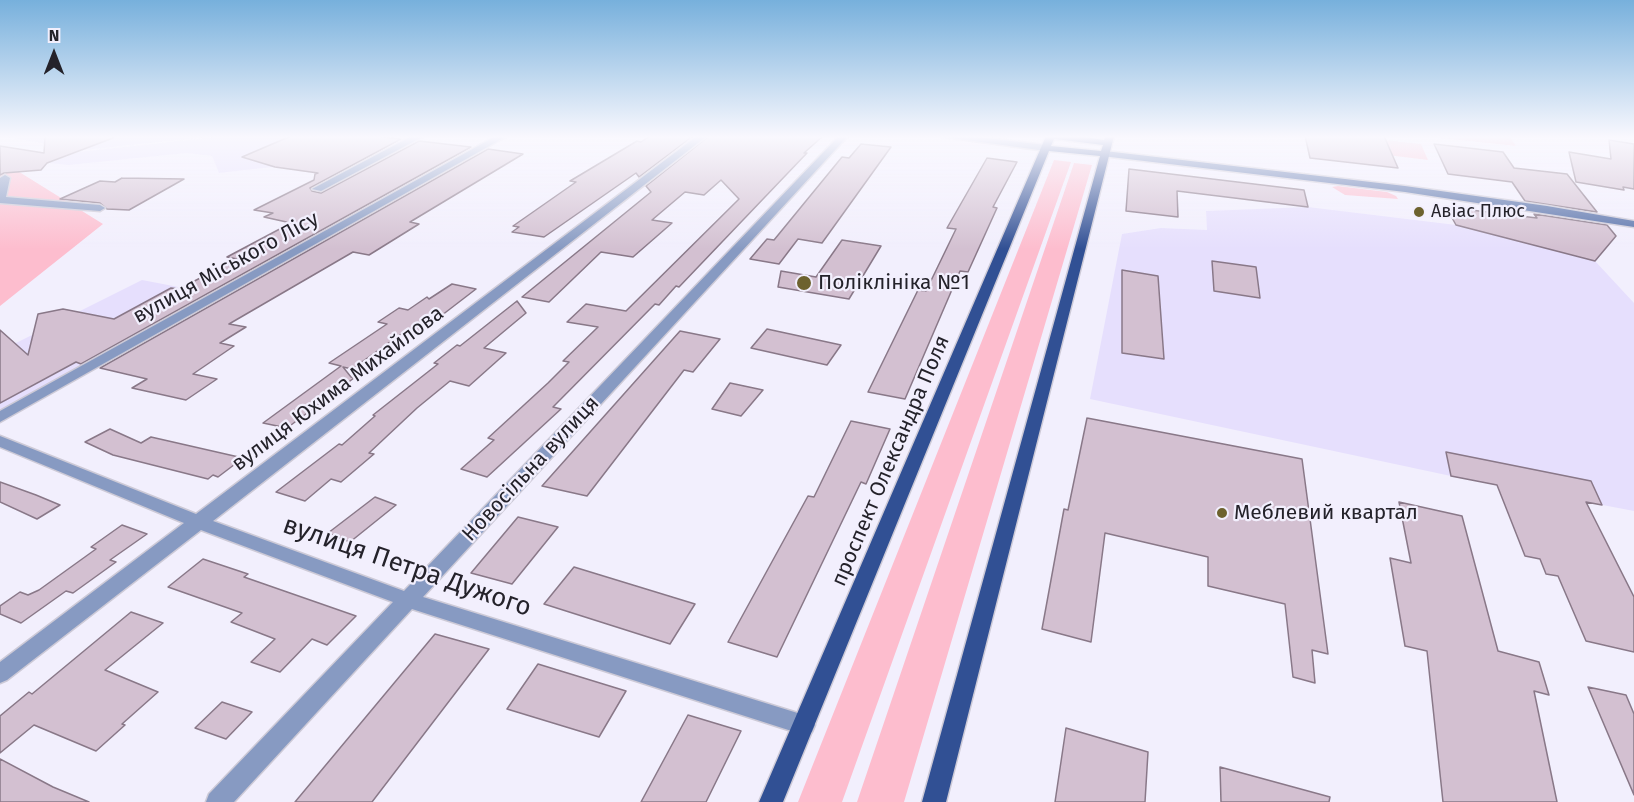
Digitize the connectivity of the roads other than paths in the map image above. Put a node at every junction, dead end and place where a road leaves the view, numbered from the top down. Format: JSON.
{"nodes":[{"id":1,"x":347,"y":173,"type":"edge"},
{"id":2,"x":436,"y":173,"type":"edge"},
{"id":3,"x":654,"y":173,"type":"edge"},
{"id":4,"x":809,"y":173,"type":"edge"},
{"id":5,"x":1036,"y":173,"type":"edge"},
{"id":6,"x":1100,"y":173,"type":"edge"},
{"id":7,"x":1302,"y":173,"type":"edge"},
{"id":8,"x":5,"y":178,"type":"dead end"},
{"id":9,"x":317,"y":189,"type":"dead end"},
{"id":10,"x":0,"y":200,"type":"edge"},
{"id":11,"x":100,"y":208,"type":"dead end"},
{"id":12,"x":1634,"y":224,"type":"edge"},
{"id":13,"x":0,"y":417,"type":"edge"},
{"id":14,"x":0,"y":441,"type":"edge"},
{"id":15,"x":199,"y":522,"type":"junction"},
{"id":16,"x":408,"y":600,"type":"junction"},
{"id":17,"x":0,"y":674,"type":"edge"},
{"id":18,"x":804,"y":725,"type":"junction"},
{"id":19,"x":218,"y":802,"type":"edge"},
{"id":20,"x":771,"y":802,"type":"edge"},
{"id":21,"x":934,"y":802,"type":"edge"}],
"edges":[{"from":1,"to":9,"type":"street"},
{"from":2,"to":13,"type":"street","name":"вулиця Міського Лісу"},
{"from":3,"to":15,"type":"street","name":"вулиця Юхима Михайлова"},
{"from":4,"to":16,"type":"street","name":"Новосільна вулиця"},
{"from":5,"to":18,"type":"main road","name":"проспект Олександра Поля"},
{"from":6,"to":21,"type":"main road"},
{"from":7,"to":12,"type":"main road"},
{"from":8,"to":10,"type":"street"},
{"from":10,"to":11,"type":"street"},
{"from":14,"to":15,"type":"street","name":"вулиця Петра Дужого"},
{"from":15,"to":16,"type":"street","name":"вулиця Петра Дужого"},
{"from":15,"to":17,"type":"street","name":"вулиця Юхима Михайлова"},
{"from":16,"to":18,"type":"street","name":"вулиця Петра Дужого"},
{"from":16,"to":19,"type":"street","name":"Новосільна вулиця"},
{"from":18,"to":20,"type":"main road","name":"проспект Олександра Поля"}]}
